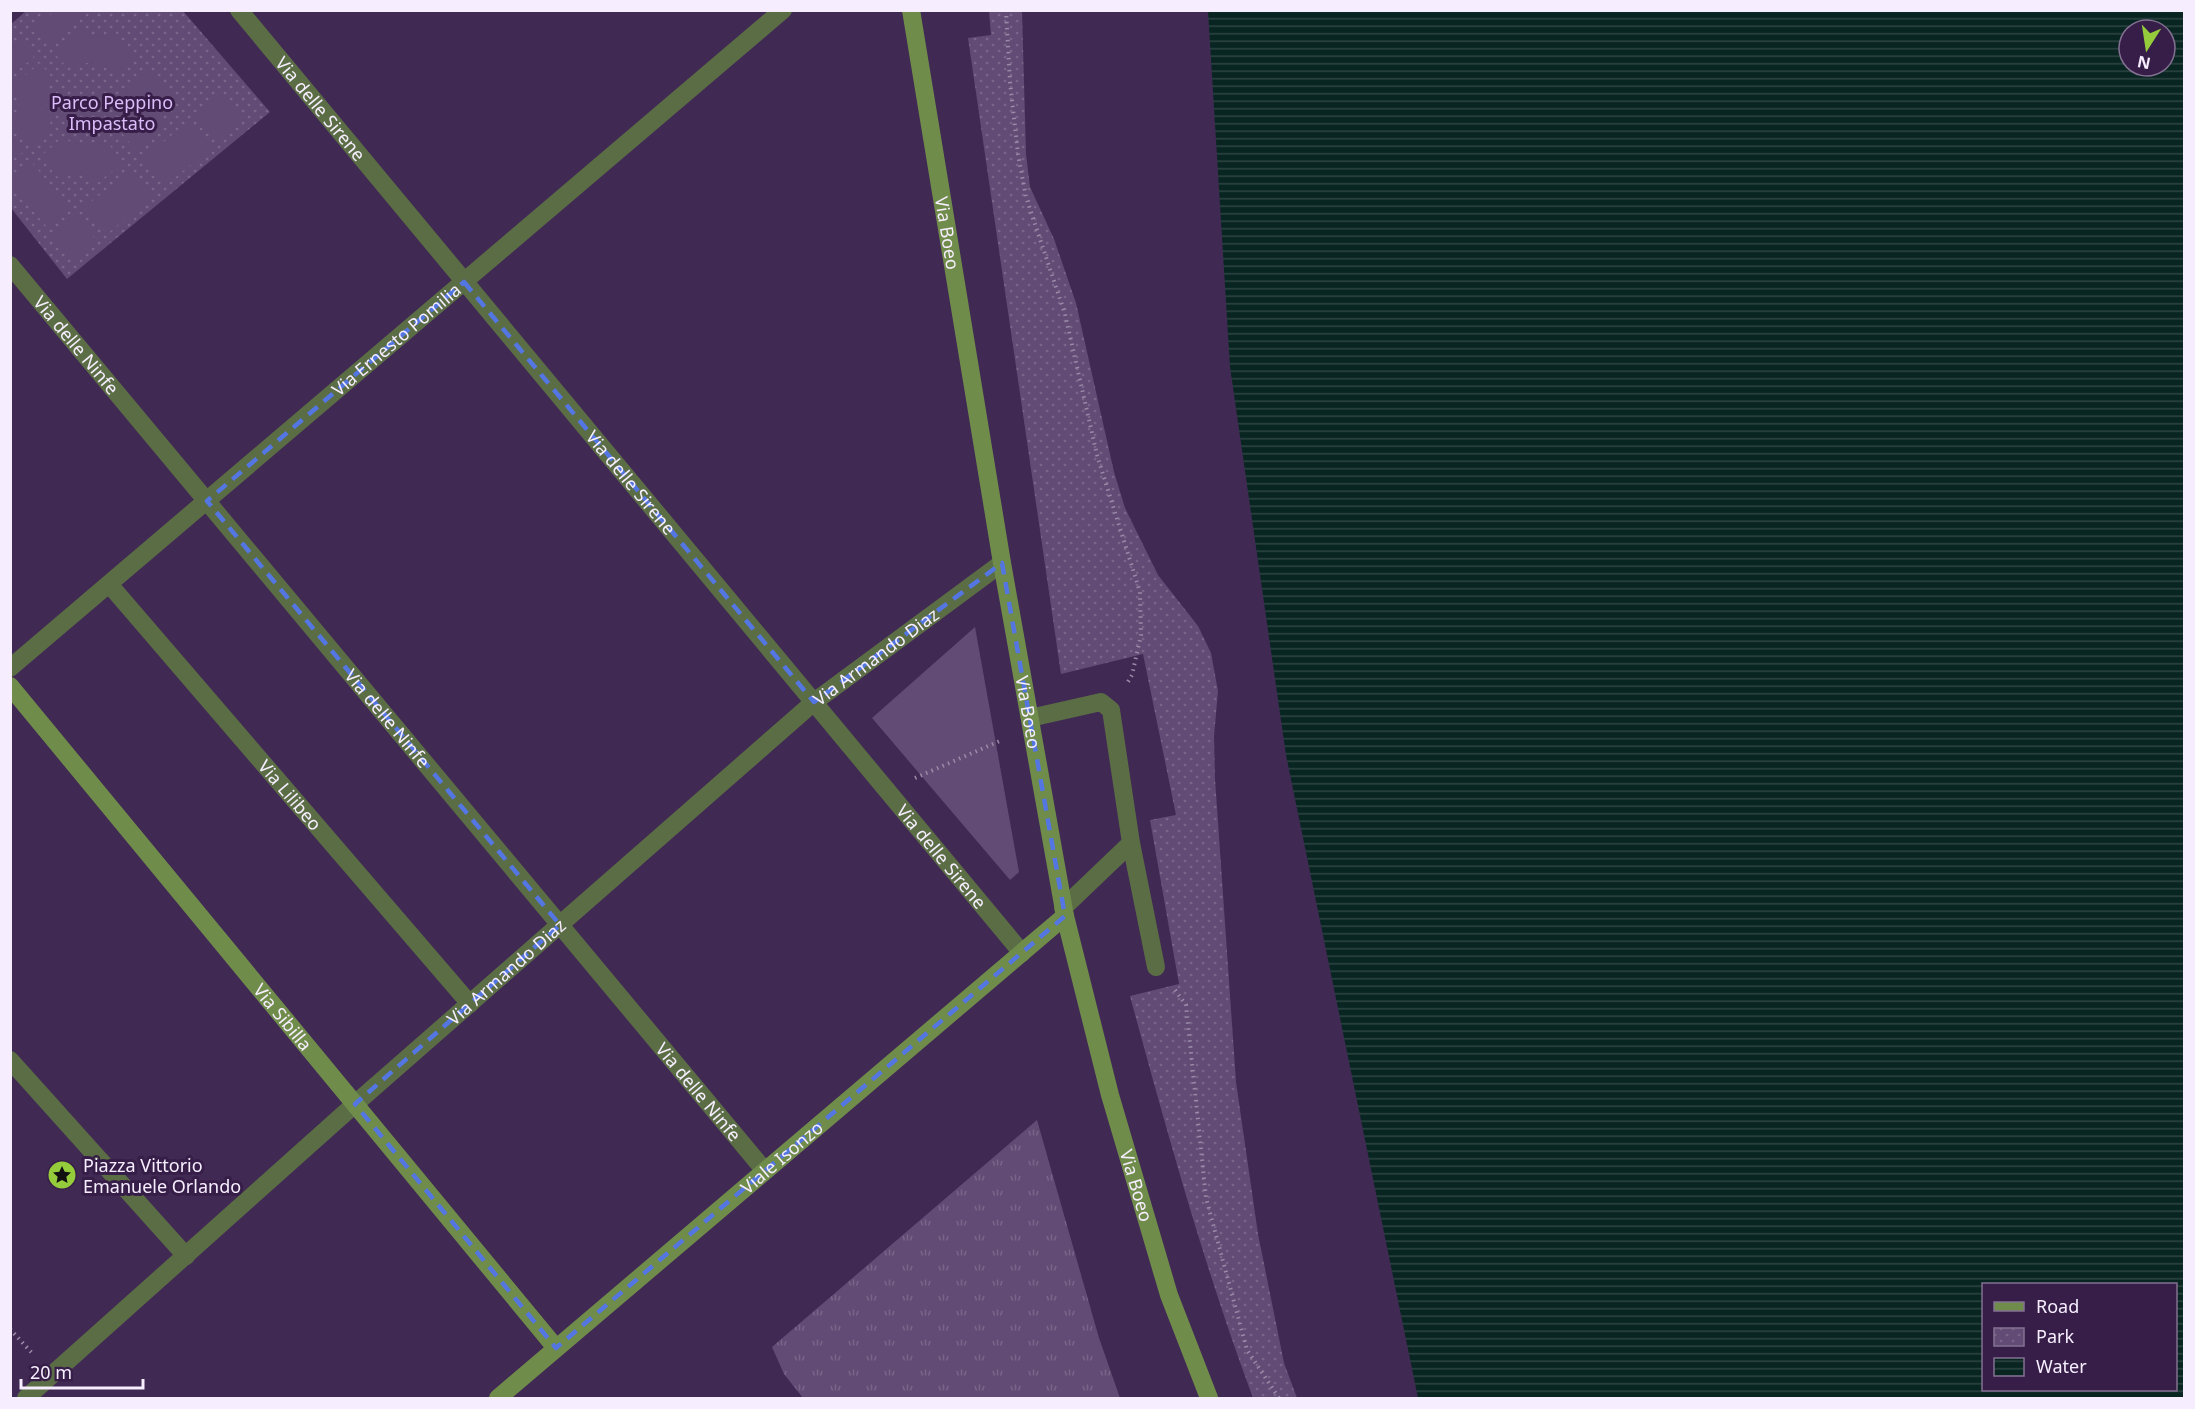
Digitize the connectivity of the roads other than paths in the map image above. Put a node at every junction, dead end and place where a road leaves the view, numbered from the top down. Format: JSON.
{"nodes":[{"id":1,"x":239,"y":10,"type":"edge"},
{"id":2,"x":783,"y":10,"type":"edge"},
{"id":3,"x":911,"y":10,"type":"edge"},
{"id":4,"x":10,"y":265,"type":"edge"},
{"id":5,"x":464,"y":282,"type":"junction"},
{"id":6,"x":207,"y":501,"type":"junction"},
{"id":7,"x":1002,"y":563,"type":"junction"},
{"id":8,"x":110,"y":584,"type":"junction"},
{"id":9,"x":10,"y":668,"type":"edge"},
{"id":10,"x":10,"y":686,"type":"edge"},
{"id":11,"x":814,"y":702,"type":"junction"},
{"id":12,"x":1030,"y":718,"type":"junction"},
{"id":13,"x":1131,"y":843,"type":"junction"},
{"id":14,"x":1064,"y":912,"type":"junction"},
{"id":15,"x":560,"y":925,"type":"junction"},
{"id":16,"x":1022,"y":953,"type":"junction"},
{"id":17,"x":1156,"y":967,"type":"road end"},
{"id":18,"x":470,"y":1004,"type":"junction"},
{"id":19,"x":10,"y":1060,"type":"edge"},
{"id":20,"x":355,"y":1104,"type":"junction"},
{"id":21,"x":765,"y":1171,"type":"junction"},
{"id":22,"x":186,"y":1256,"type":"junction"},
{"id":23,"x":556,"y":1348,"type":"junction"},
{"id":24,"x":26,"y":1398,"type":"edge"},
{"id":25,"x":498,"y":1398,"type":"edge"},
{"id":26,"x":1209,"y":1398,"type":"edge"}],
"edges":[{"from":1,"to":5,"type":"street","name":"Via delle Sirene"},
{"from":2,"to":5,"type":"street","name":"Via Ernesto Pomilia"},
{"from":3,"to":7,"type":"street","name":"Via Boeo"},
{"from":4,"to":6,"type":"street","name":"Via delle Ninfe"},
{"from":5,"to":6,"type":"street","name":"Via Ernesto Pomilia"},
{"from":5,"to":11,"type":"street","name":"Via delle Sirene"},
{"from":6,"to":8,"type":"street","name":"Via Ernesto Pomilia"},
{"from":6,"to":15,"type":"street","name":"Via delle Ninfe"},
{"from":7,"to":11,"type":"street","name":"Via Armando Diaz"},
{"from":7,"to":12,"type":"street","name":"Via Boeo"},
{"from":8,"to":9,"type":"street","name":"Via Ernesto Pomilia"},
{"from":8,"to":18,"type":"street","name":"Via Lilibeo"},
{"from":10,"to":20,"type":"street","name":"Via Sibilla"},
{"from":11,"to":15,"type":"street","name":"Via Armando Diaz"},
{"from":11,"to":16,"type":"street","name":"Via delle Sirene"},
{"from":12,"to":13,"type":"street"},
{"from":12,"to":14,"type":"street","name":"Via Boeo"},
{"from":13,"to":14,"type":"street"},
{"from":13,"to":17,"type":"street"},
{"from":14,"to":16,"type":"street","name":"Viale Isonzo"},
{"from":14,"to":26,"type":"street","name":"Via Boeo"},
{"from":15,"to":18,"type":"street","name":"Via Armando Diaz"},
{"from":15,"to":21,"type":"street","name":"Via delle Ninfe"},
{"from":16,"to":21,"type":"street","name":"Viale Isonzo"},
{"from":18,"to":20,"type":"street","name":"Via Armando Diaz"},
{"from":19,"to":22,"type":"street"},
{"from":20,"to":22,"type":"street","name":"Via Armando Diaz"},
{"from":20,"to":23,"type":"street","name":"Via Sibilla"},
{"from":21,"to":23,"type":"street","name":"Viale Isonzo"},
{"from":22,"to":24,"type":"street","name":"Via Armando Diaz"},
{"from":23,"to":25,"type":"street","name":"Viale Isonzo"}]}
